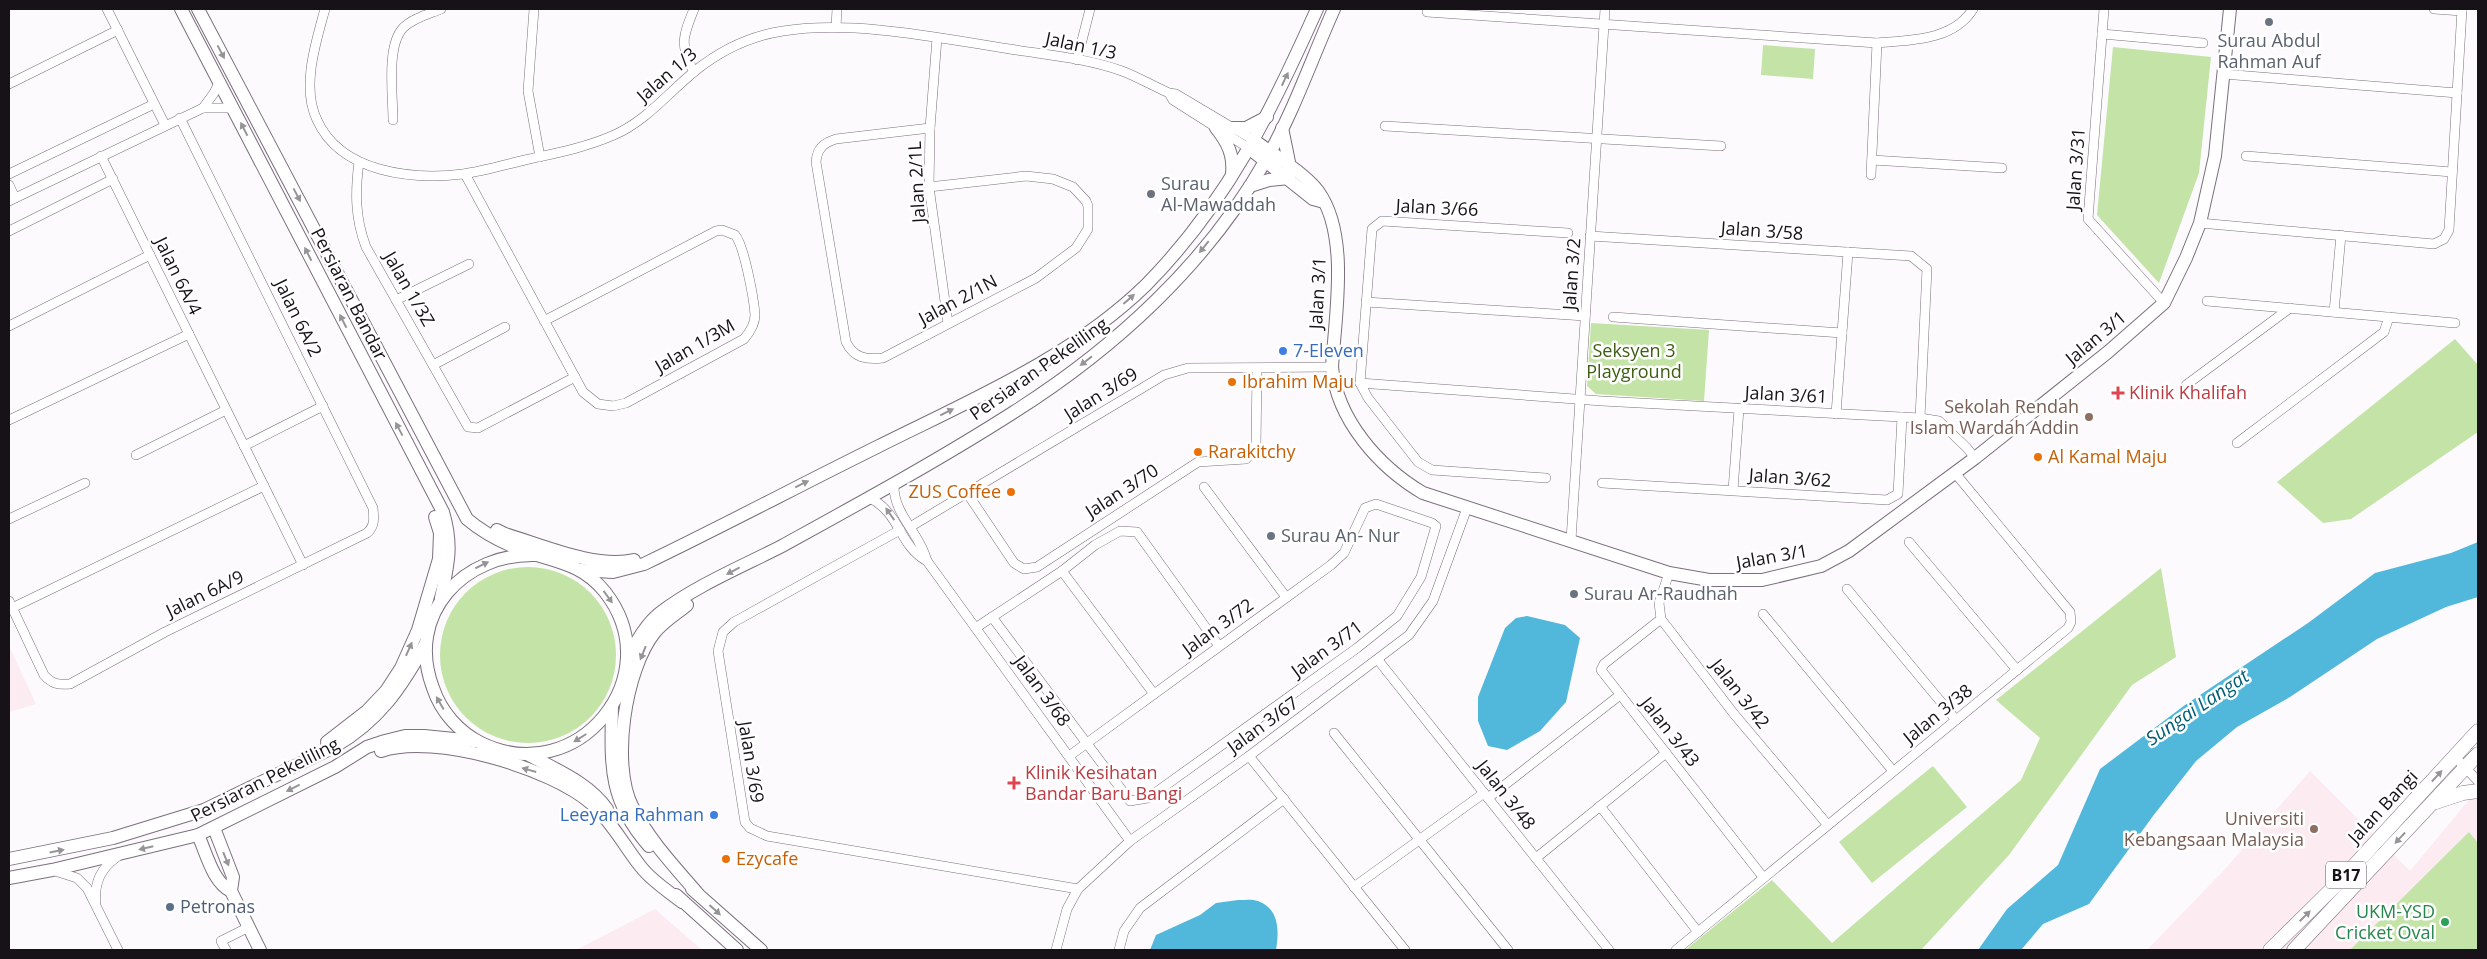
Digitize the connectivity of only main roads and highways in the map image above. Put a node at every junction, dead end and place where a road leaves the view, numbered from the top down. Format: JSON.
{"nodes":[{"id":1,"x":181,"y":9,"type":"edge"},
{"id":2,"x":198,"y":9,"type":"edge"},
{"id":3,"x":1317,"y":9,"type":"edge"},
{"id":4,"x":1334,"y":9,"type":"edge"},
{"id":5,"x":2230,"y":9,"type":"edge"},
{"id":6,"x":1268,"y":116,"type":"junction"},
{"id":7,"x":1216,"y":128,"type":"road end"},
{"id":8,"x":1232,"y":128,"type":"road end"},
{"id":9,"x":1282,"y":128,"type":"junction"},
{"id":10,"x":1252,"y":145,"type":"junction"},
{"id":11,"x":1268,"y":157,"type":"junction"},
{"id":12,"x":1289,"y":173,"type":"junction"},
{"id":13,"x":1231,"y":178,"type":"junction"},
{"id":14,"x":1250,"y":186,"type":"junction"},
{"id":15,"x":435,"y":459,"type":"junction"},
{"id":16,"x":422,"y":472,"type":"junction"},
{"id":17,"x":668,"y":553,"type":"junction"},
{"id":18,"x":538,"y":555,"type":"junction"},
{"id":19,"x":581,"y":570,"type":"junction"},
{"id":20,"x":697,"y":591,"type":"junction"},
{"id":21,"x":440,"y":603,"type":"junction"},
{"id":22,"x":427,"y":640,"type":"junction"},
{"id":23,"x":627,"y":659,"type":"junction"},
{"id":24,"x":612,"y":706,"type":"junction"},
{"id":25,"x":2478,"y":731,"type":"edge"},
{"id":26,"x":477,"y":741,"type":"junction"},
{"id":27,"x":527,"y":754,"type":"junction"},
{"id":28,"x":2478,"y":754,"type":"edge"},
{"id":29,"x":335,"y":766,"type":"junction"},
{"id":30,"x":290,"y":768,"type":"junction"},
{"id":31,"x":2478,"y":791,"type":"edge"},
{"id":32,"x":2434,"y":803,"type":"junction"},
{"id":33,"x":214,"y":828,"type":"junction"},
{"id":34,"x":198,"y":835,"type":"junction"},
{"id":35,"x":9,"y":859,"type":"edge"},
{"id":36,"x":9,"y":878,"type":"edge"},
{"id":37,"x":232,"y":891,"type":"junction"},
{"id":38,"x":698,"y":894,"type":"junction"},
{"id":39,"x":682,"y":902,"type":"junction"},
{"id":40,"x":260,"y":950,"type":"edge"},
{"id":41,"x":738,"y":950,"type":"edge"},
{"id":42,"x":761,"y":950,"type":"edge"},
{"id":43,"x":2270,"y":950,"type":"edge"},
{"id":44,"x":2294,"y":950,"type":"edge"}],
"edges":[{"from":16,"to":1,"type":"main road","name":"Persiaran Bandar","one_way":true},
{"from":2,"to":15,"type":"main road","name":"Persiaran Bandar","one_way":true},
{"from":6,"to":3,"type":"main road","name":"Persiaran Pekeliling","one_way":true},
{"from":4,"to":9,"type":"main road","name":"Persiaran Pekeliling"},
{"from":5,"to":12,"type":"main road","name":"Jalan 3/1"},
{"from":6,"to":8,"type":"main road"},
{"from":6,"to":10,"type":"main road","name":"Persiaran Pekeliling"},
{"from":7,"to":13,"type":"main road"},
{"from":9,"to":11,"type":"main road","name":"Persiaran Pekeliling"},
{"from":9,"to":12,"type":"main road"},
{"from":10,"to":11,"type":"main road","name":"Jalan 3/1"},
{"from":10,"to":13,"type":"main road","name":"Persiaran Pekeliling"},
{"from":11,"to":12,"type":"main road","name":"Jalan 3/1"},
{"from":11,"to":14,"type":"main road","name":"Persiaran Pekeliling"},
{"from":12,"to":14,"type":"main road"},
{"from":17,"to":13,"type":"main road","name":"Persiaran Pekeliling","one_way":true},
{"from":14,"to":20,"type":"main road","name":"Persiaran Pekeliling","one_way":true},
{"from":15,"to":17,"type":"main road"},
{"from":15,"to":18,"type":"main road","name":"Persiaran Bandar"},
{"from":16,"to":21,"type":"main road","name":"Persiaran Bandar"},
{"from":30,"to":16,"type":"main road","one_way":true},
{"from":17,"to":19,"type":"main road","name":"Persiaran Pekeliling"},
{"from":18,"to":19,"type":"main road"},
{"from":21,"to":18,"type":"main road","one_way":true},
{"from":19,"to":23,"type":"main road","one_way":true},
{"from":20,"to":23,"type":"main road","name":"Persiaran Pekeliling"},
{"from":20,"to":38,"type":"main road","one_way":true},
{"from":21,"to":22,"type":"main road"},
{"from":26,"to":22,"type":"main road","one_way":true},
{"from":22,"to":30,"type":"main road","name":"Persiaran Pekeliling"},
{"from":23,"to":24,"type":"main road"},
{"from":24,"to":27,"type":"main road","one_way":true},
{"from":24,"to":38,"type":"main road"},
{"from":43,"to":25,"type":"main road","name":"Jalan Bangi","number":"B17","one_way":true},
{"from":26,"to":27,"type":"main road"},
{"from":26,"to":29,"type":"main road","name":"Persiaran Pekeliling"},
{"from":27,"to":39,"type":"main road"},
{"from":28,"to":32,"type":"main road","name":"Jalan Bangi","number":"B17"},
{"from":29,"to":33,"type":"main road","name":"Persiaran Pekeliling","one_way":true},
{"from":39,"to":29,"type":"main road","one_way":true},
{"from":35,"to":30,"type":"main road","name":"Persiaran Pekeliling","one_way":true},
{"from":31,"to":32,"type":"main road"},
{"from":32,"to":44,"type":"main road","name":"Jalan Bangi","number":"B17","one_way":true},
{"from":33,"to":34,"type":"main road","name":"Persiaran Pekeliling"},
{"from":33,"to":37,"type":"main road","one_way":true},
{"from":34,"to":36,"type":"main road","name":"Persiaran Pekeliling","one_way":true},
{"from":34,"to":37,"type":"main road"},
{"from":37,"to":40,"type":"main road"},
{"from":38,"to":42,"type":"main road","one_way":true},
{"from":39,"to":41,"type":"main road"}]}
